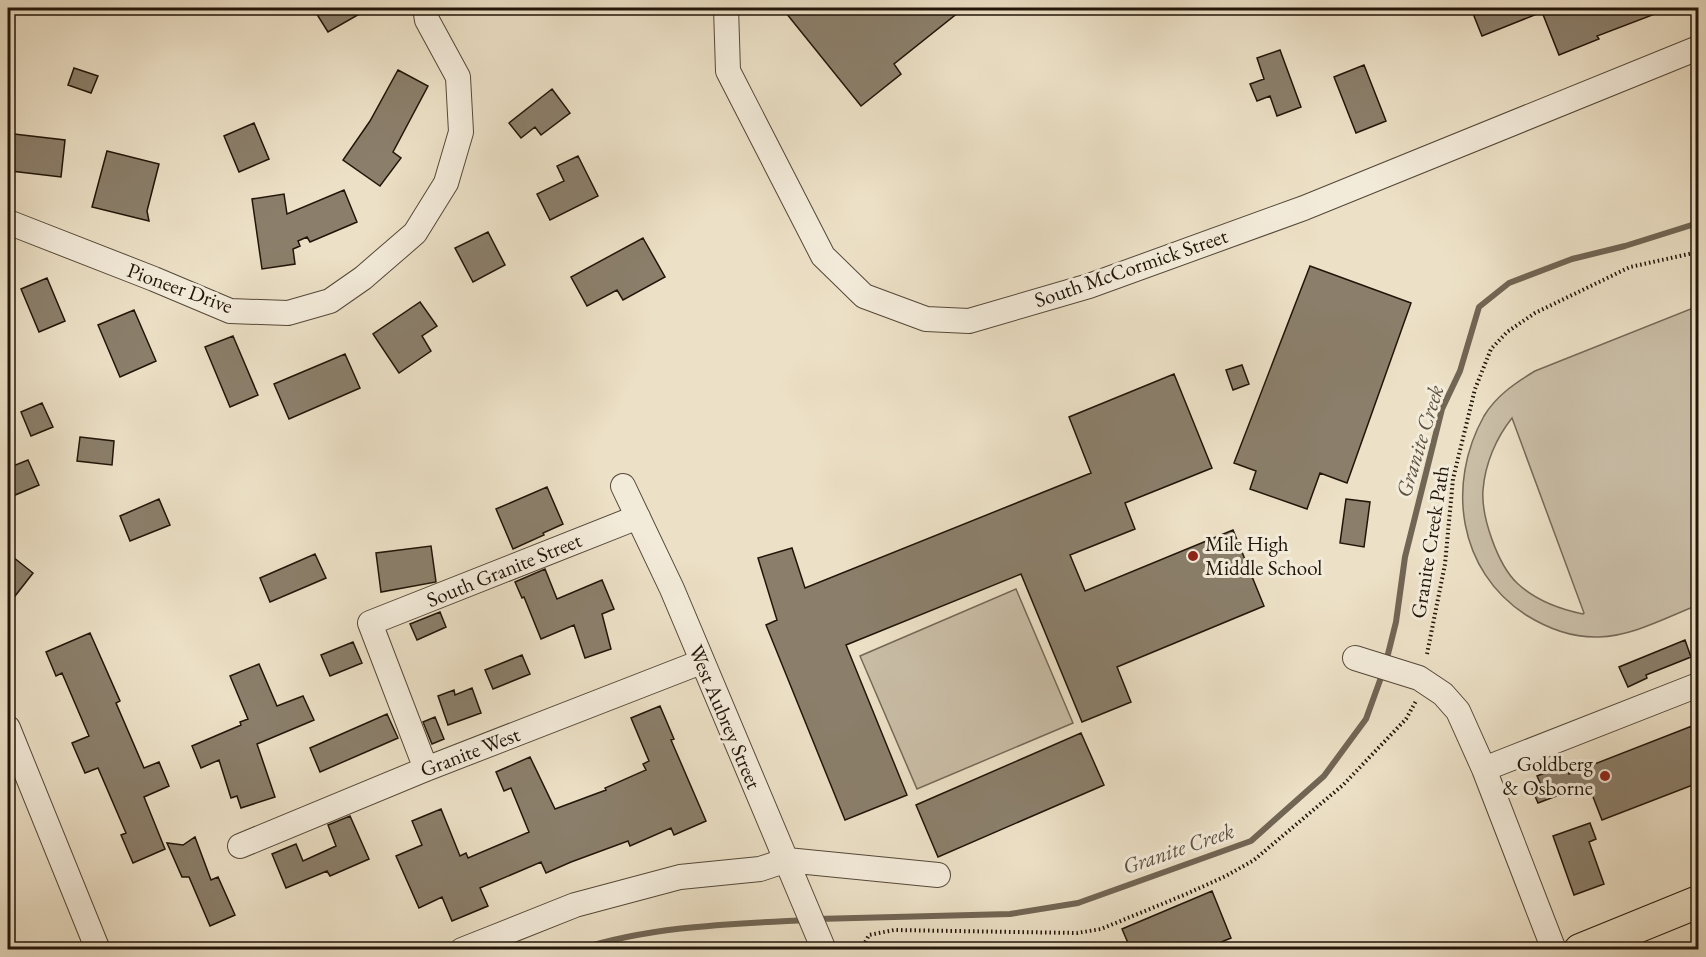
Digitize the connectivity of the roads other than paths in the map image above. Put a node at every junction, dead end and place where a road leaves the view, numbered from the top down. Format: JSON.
{"nodes":[{"id":1,"x":425,"y":8,"type":"edge"},
{"id":2,"x":726,"y":8,"type":"edge"},
{"id":3,"x":1698,"y":48,"type":"edge"},
{"id":4,"x":8,"y":222,"type":"edge"},
{"id":5,"x":623,"y":486,"type":"dead end"},
{"id":6,"x":638,"y":517,"type":"junction"},
{"id":7,"x":1355,"y":658,"type":"dead end"},
{"id":8,"x":701,"y":662,"type":"junction"},
{"id":9,"x":1698,"y":685,"type":"edge"},
{"id":10,"x":8,"y":728,"type":"edge"},
{"id":11,"x":426,"y":769,"type":"junction"},
{"id":12,"x":1484,"y":770,"type":"junction"},
{"id":13,"x":240,"y":846,"type":"dead end"},
{"id":14,"x":787,"y":860,"type":"junction"},
{"id":15,"x":938,"y":875,"type":"dead end"},
{"id":16,"x":1698,"y":902,"type":"edge"},
{"id":17,"x":98,"y":950,"type":"edge"},
{"id":18,"x":462,"y":950,"type":"edge"},
{"id":19,"x":824,"y":950,"type":"edge"},
{"id":20,"x":1554,"y":950,"type":"edge"},
{"id":21,"x":1580,"y":950,"type":"edge"}],
"edges":[{"from":1,"to":4,"type":"street","name":"Pioneer Drive"},
{"from":2,"to":3,"type":"street","name":"South McCormick Street"},
{"from":5,"to":6,"type":"street","name":"West Aubrey Street"},
{"from":6,"to":8,"type":"street","name":"West Aubrey Street"},
{"from":6,"to":11,"type":"street","name":"South Granite Street"},
{"from":7,"to":12,"type":"street"},
{"from":8,"to":11,"type":"street","name":"Granite West"},
{"from":8,"to":14,"type":"street","name":"West Aubrey Street"},
{"from":9,"to":12,"type":"street"},
{"from":10,"to":17,"type":"street"},
{"from":11,"to":13,"type":"street","name":"Granite West"},
{"from":12,"to":20,"type":"street"},
{"from":14,"to":15,"type":"street"},
{"from":14,"to":18,"type":"street"},
{"from":14,"to":19,"type":"street","name":"West Aubrey Street"},
{"from":16,"to":21,"type":"main road"}]}
